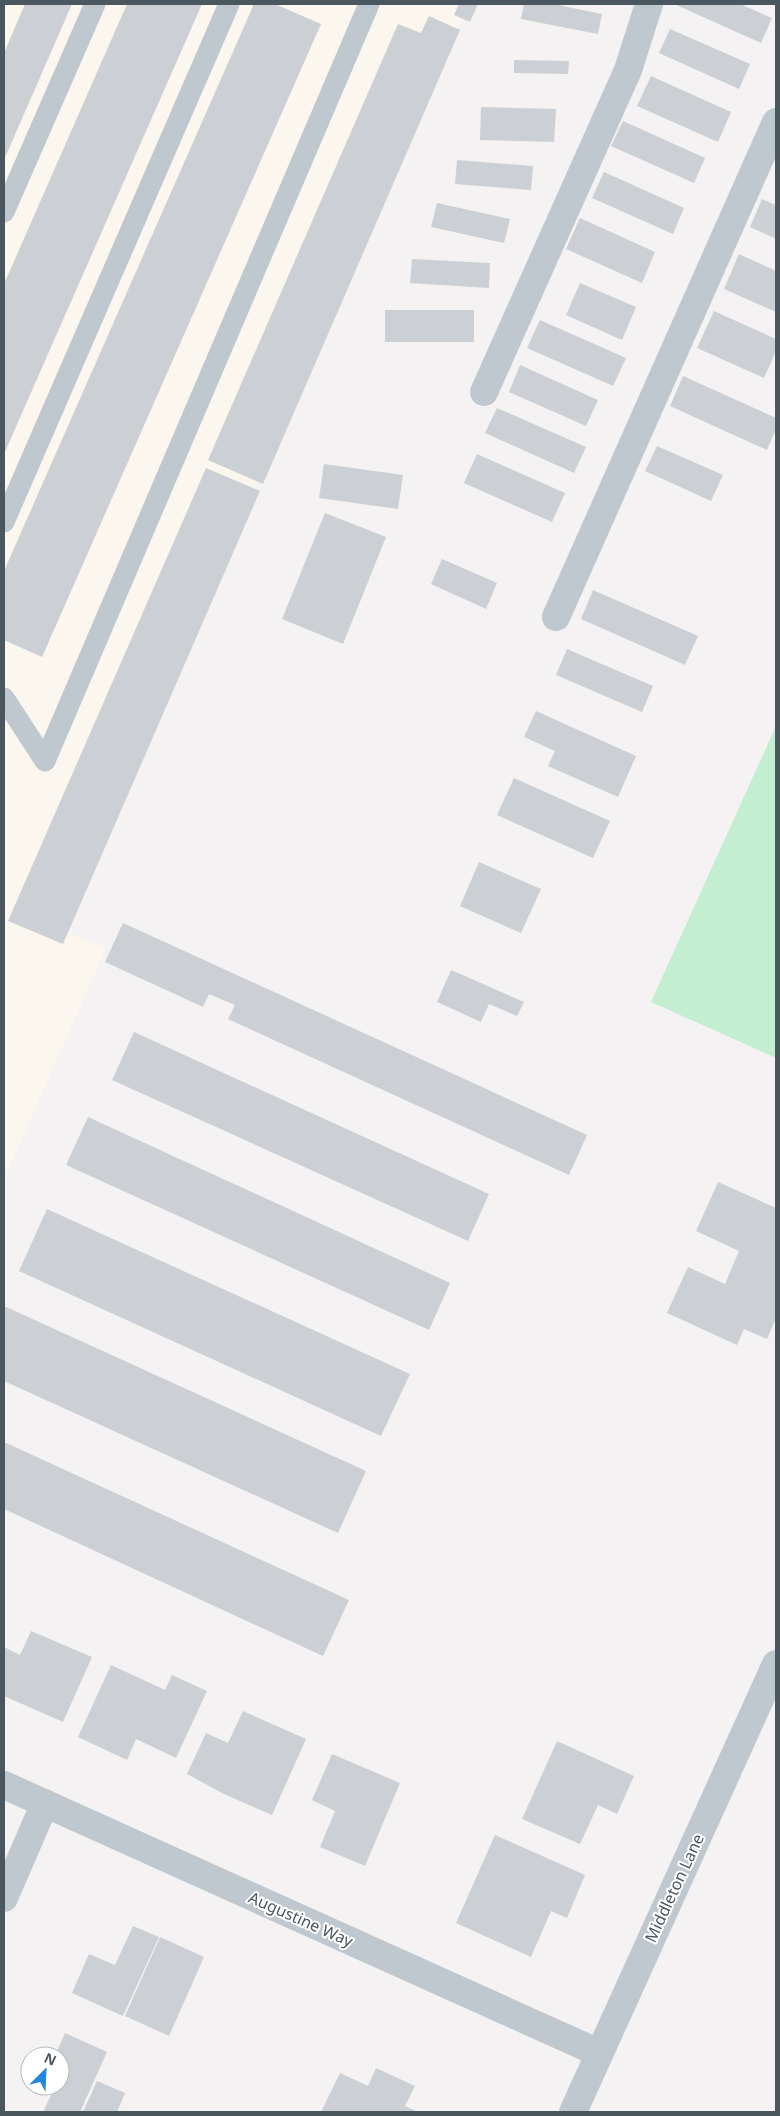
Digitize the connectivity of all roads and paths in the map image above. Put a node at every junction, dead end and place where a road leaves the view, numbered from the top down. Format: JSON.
{"nodes":[{"id":1,"x":95,"y":4,"type":"edge"},
{"id":2,"x":229,"y":4,"type":"edge"},
{"id":3,"x":369,"y":4,"type":"edge"},
{"id":4,"x":649,"y":4,"type":"edge"},
{"id":5,"x":776,"y":122,"type":"edge"},
{"id":6,"x":4,"y":212,"type":"edge"},
{"id":7,"x":484,"y":392,"type":"dead end"},
{"id":8,"x":4,"y":522,"type":"edge"},
{"id":9,"x":556,"y":617,"type":"dead end"},
{"id":10,"x":4,"y":698,"type":"edge"},
{"id":11,"x":776,"y":1664,"type":"edge"},
{"id":12,"x":4,"y":1785,"type":"edge"},
{"id":13,"x":45,"y":1803,"type":"junction"},
{"id":14,"x":4,"y":1898,"type":"edge"},
{"id":15,"x":599,"y":2053,"type":"junction"},
{"id":16,"x":573,"y":2112,"type":"edge"}],
"edges":[{"from":1,"to":6,"type":"lane"},
{"from":2,"to":8,"type":"lane"},
{"from":3,"to":10,"type":"lane"},
{"from":4,"to":7,"type":"street"},
{"from":5,"to":9,"type":"street"},
{"from":11,"to":15,"type":"street","name":"Middleton Lane"},
{"from":12,"to":13,"type":"street","name":"Augustine Way"},
{"from":13,"to":14,"type":"street"},
{"from":13,"to":15,"type":"street","name":"Augustine Way"},
{"from":15,"to":16,"type":"street","name":"Middleton Lane"}]}
